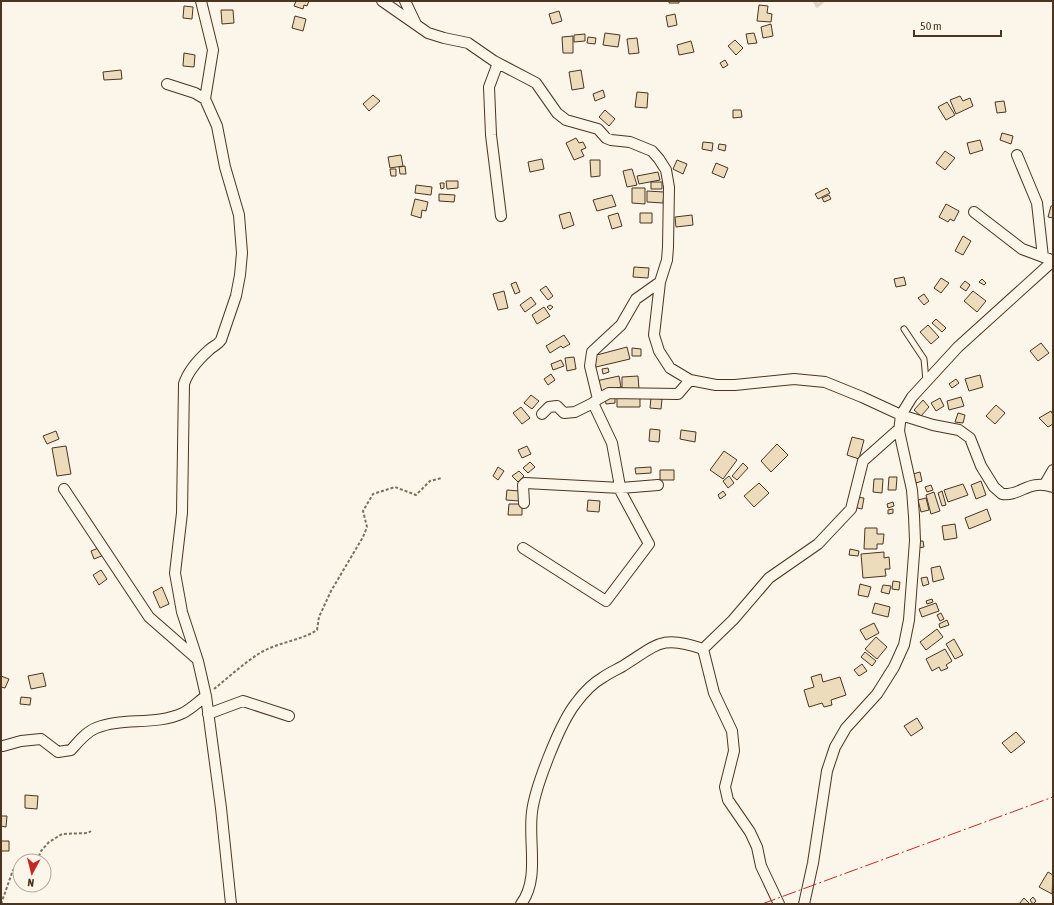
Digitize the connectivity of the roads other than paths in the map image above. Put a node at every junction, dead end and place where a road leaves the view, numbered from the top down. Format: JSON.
{"nodes":[{"id":1,"x":201,"y":1,"type":"edge"},
{"id":2,"x":382,"y":1,"type":"edge"},
{"id":3,"x":405,"y":1,"type":"edge"},
{"id":4,"x":416,"y":24,"type":"junction"},
{"id":5,"x":498,"y":63,"type":"junction"},
{"id":6,"x":167,"y":84,"type":"dead end"},
{"id":7,"x":205,"y":99,"type":"junction"},
{"id":8,"x":1017,"y":155,"type":"dead end"},
{"id":9,"x":974,"y":212,"type":"dead end"},
{"id":10,"x":501,"y":216,"type":"dead end"},
{"id":11,"x":1050,"y":260,"type":"edge"},
{"id":12,"x":660,"y":282,"type":"junction"},
{"id":13,"x":904,"y":329,"type":"dead end"},
{"id":14,"x":690,"y":380,"type":"junction"},
{"id":15,"x":926,"y":382,"type":"junction"},
{"id":16,"x":595,"y":401,"type":"junction"},
{"id":17,"x":542,"y":414,"type":"dead end"},
{"id":18,"x":901,"y":415,"type":"junction"},
{"id":19,"x":899,"y":429,"type":"junction"},
{"id":20,"x":1053,"y":470,"type":"edge"},
{"id":21,"x":658,"y":484,"type":"dead end"},
{"id":22,"x":1049,"y":485,"type":"edge"},
{"id":23,"x":621,"y":488,"type":"junction"},
{"id":24,"x":64,"y":489,"type":"dead end"},
{"id":25,"x":524,"y":503,"type":"dead end"},
{"id":26,"x":523,"y":548,"type":"dead end"},
{"id":27,"x":703,"y":649,"type":"junction"},
{"id":28,"x":198,"y":661,"type":"junction"},
{"id":29,"x":206,"y":696,"type":"junction"},
{"id":30,"x":208,"y":714,"type":"junction"},
{"id":31,"x":289,"y":716,"type":"dead end"},
{"id":32,"x":2,"y":746,"type":"dead end"},
{"id":33,"x":231,"y":904,"type":"edge"},
{"id":34,"x":521,"y":904,"type":"edge"},
{"id":35,"x":779,"y":904,"type":"edge"},
{"id":36,"x":804,"y":904,"type":"edge"}],
"edges":[{"from":1,"to":7,"type":"street"},
{"from":2,"to":4,"type":"street"},
{"from":3,"to":4,"type":"street"},
{"from":4,"to":5,"type":"street"},
{"from":5,"to":10,"type":"street"},
{"from":5,"to":12,"type":"street"},
{"from":6,"to":7,"type":"street"},
{"from":7,"to":28,"type":"street"},
{"from":8,"to":11,"type":"street"},
{"from":9,"to":11,"type":"street"},
{"from":11,"to":15,"type":"street"},
{"from":12,"to":14,"type":"street"},
{"from":12,"to":16,"type":"street"},
{"from":13,"to":15,"type":"lane"},
{"from":14,"to":16,"type":"street"},
{"from":14,"to":18,"type":"street"},
{"from":15,"to":18,"type":"street"},
{"from":16,"to":17,"type":"street"},
{"from":16,"to":23,"type":"street"},
{"from":18,"to":19,"type":"street"},
{"from":18,"to":22,"type":"street"},
{"from":19,"to":27,"type":"street"},
{"from":19,"to":36,"type":"street"},
{"from":20,"to":22,"type":"street"},
{"from":21,"to":23,"type":"street"},
{"from":23,"to":25,"type":"street"},
{"from":23,"to":26,"type":"street"},
{"from":24,"to":28,"type":"street"},
{"from":27,"to":34,"type":"street"},
{"from":27,"to":35,"type":"street"},
{"from":28,"to":29,"type":"street"},
{"from":29,"to":30,"type":"street"},
{"from":29,"to":32,"type":"street"},
{"from":30,"to":31,"type":"street"},
{"from":30,"to":33,"type":"street"}]}
